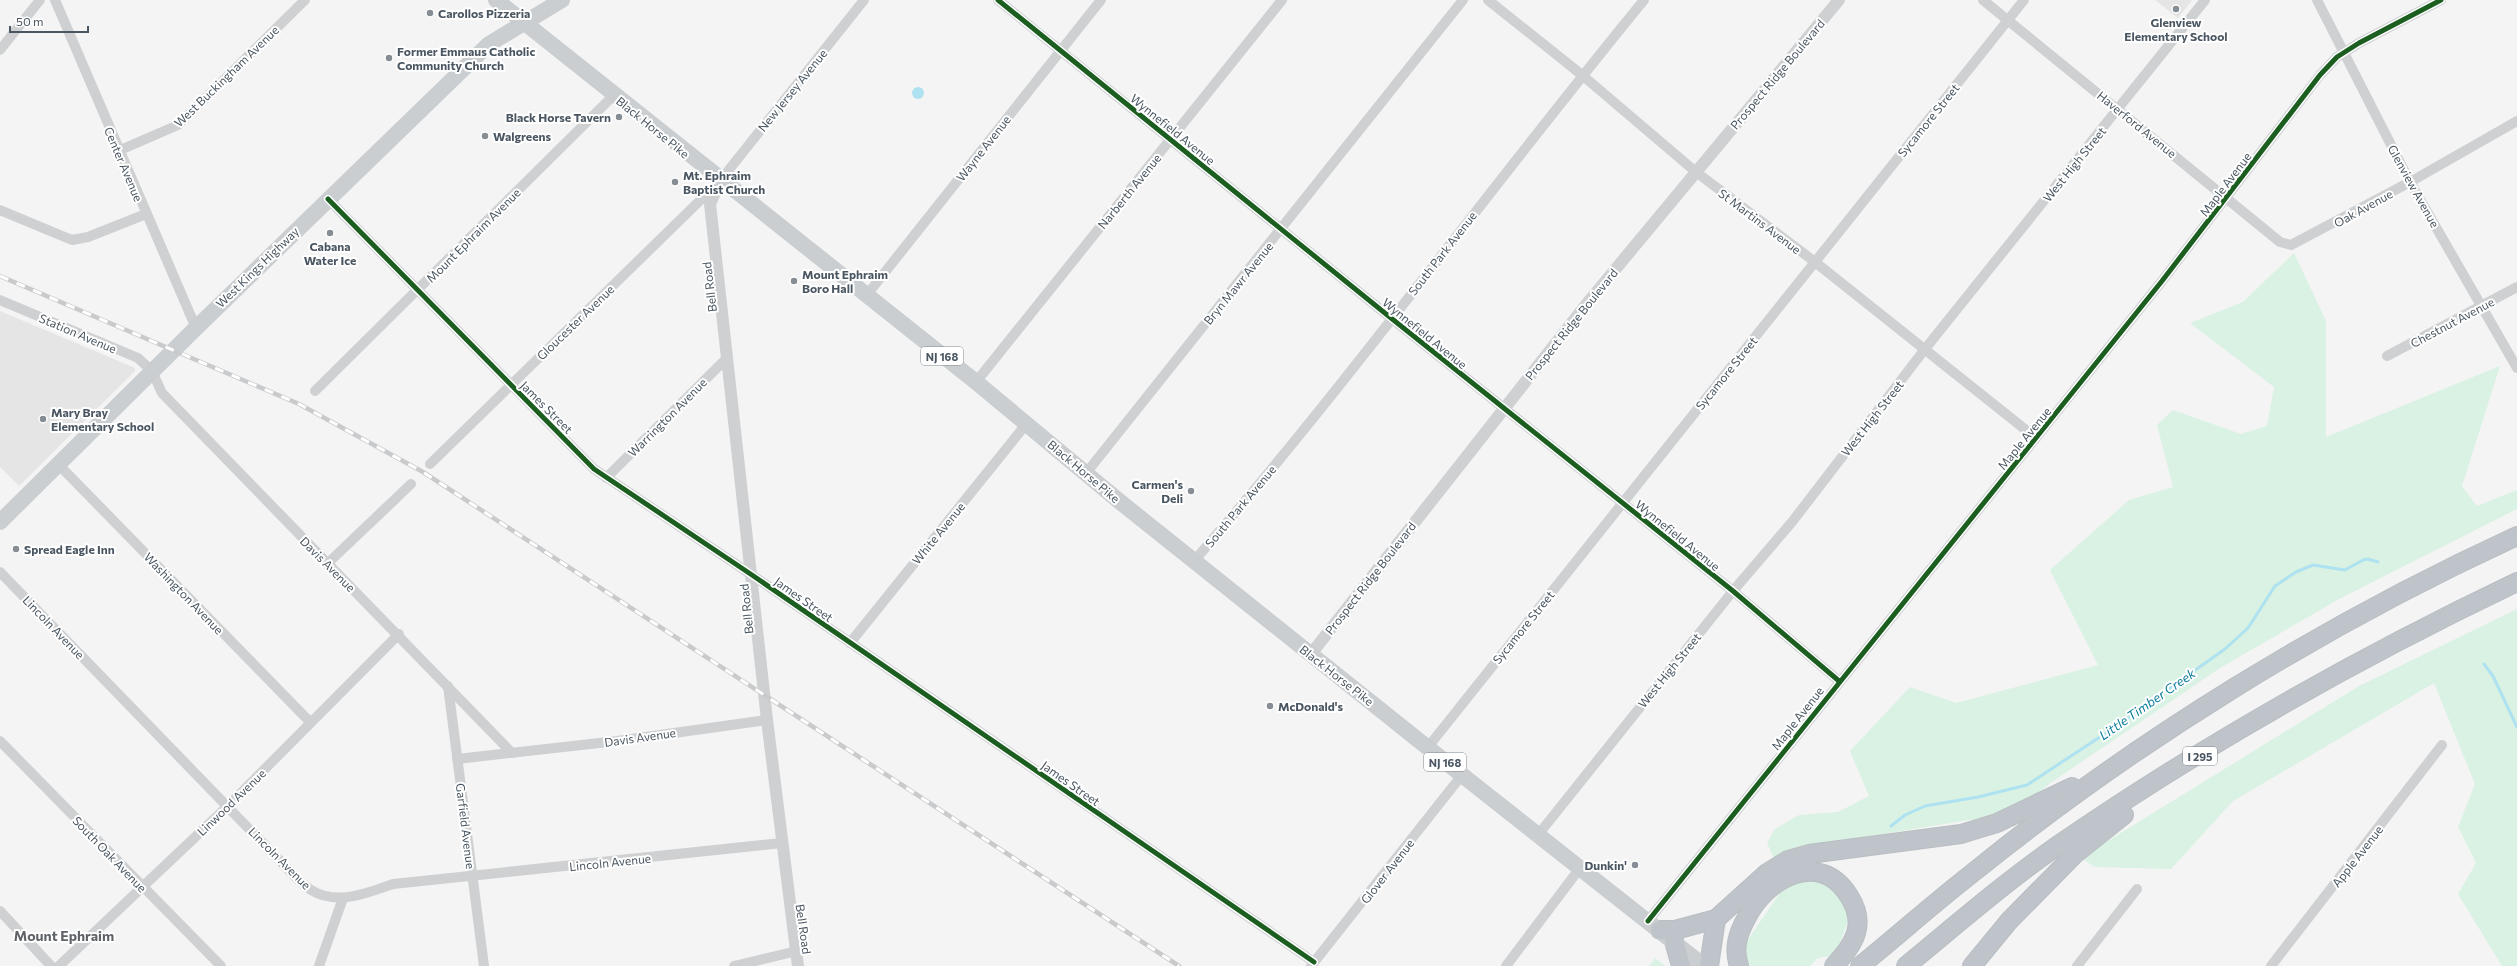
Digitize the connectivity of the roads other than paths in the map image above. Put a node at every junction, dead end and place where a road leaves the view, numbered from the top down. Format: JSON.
{"nodes":[{"id":1,"x":40,"y":0,"type":"edge"},
{"id":2,"x":55,"y":0,"type":"edge"},
{"id":3,"x":304,"y":0,"type":"edge"},
{"id":4,"x":496,"y":0,"type":"edge"},
{"id":5,"x":562,"y":0,"type":"edge"},
{"id":6,"x":864,"y":0,"type":"edge"},
{"id":7,"x":998,"y":0,"type":"edge"},
{"id":8,"x":1101,"y":0,"type":"edge"},
{"id":9,"x":1282,"y":0,"type":"edge"},
{"id":10,"x":1463,"y":0,"type":"edge"},
{"id":11,"x":1488,"y":0,"type":"edge"},
{"id":12,"x":1644,"y":0,"type":"edge"},
{"id":13,"x":1839,"y":0,"type":"edge"},
{"id":14,"x":1983,"y":0,"type":"edge"},
{"id":15,"x":2024,"y":0,"type":"edge"},
{"id":16,"x":2205,"y":0,"type":"edge"},
{"id":17,"x":2317,"y":0,"type":"edge"},
{"id":18,"x":2441,"y":0,"type":"edge"},
{"id":19,"x":2008,"y":20,"type":"junction"},
{"id":20,"x":522,"y":22,"type":"junction"},
{"id":21,"x":0,"y":50,"type":"edge"},
{"id":22,"x":1060,"y":52,"type":"junction"},
{"id":23,"x":2345,"y":52,"type":"junction"},
{"id":24,"x":1582,"y":76,"type":"junction"},
{"id":25,"x":614,"y":95,"type":"junction"},
{"id":26,"x":2118,"y":108,"type":"junction"},
{"id":27,"x":2517,"y":121,"type":"edge"},
{"id":28,"x":1171,"y":139,"type":"junction"},
{"id":29,"x":118,"y":151,"type":"junction"},
{"id":30,"x":1696,"y":172,"type":"junction"},
{"id":31,"x":720,"y":180,"type":"junction"},
{"id":32,"x":2410,"y":182,"type":"junction"},
{"id":33,"x":2228,"y":198,"type":"junction"},
{"id":34,"x":328,"y":199,"type":"junction"},
{"id":35,"x":0,"y":210,"type":"edge"},
{"id":36,"x":146,"y":214,"type":"junction"},
{"id":37,"x":1280,"y":229,"type":"junction"},
{"id":38,"x":2291,"y":245,"type":"joint"},
{"id":39,"x":1815,"y":262,"type":"junction"},
{"id":40,"x":2517,"y":287,"type":"edge"},
{"id":41,"x":417,"y":290,"type":"junction"},
{"id":42,"x":866,"y":296,"type":"junction"},
{"id":43,"x":0,"y":300,"type":"edge"},
{"id":44,"x":2483,"y":306,"type":"junction"},
{"id":45,"x":1390,"y":318,"type":"junction"},
{"id":46,"x":196,"y":328,"type":"junction"},
{"id":47,"x":1926,"y":349,"type":"junction"},
{"id":48,"x":2387,"y":356,"type":"dead end"},
{"id":49,"x":728,"y":357,"type":"junction"},
{"id":50,"x":2517,"y":368,"type":"edge"},
{"id":51,"x":152,"y":371,"type":"junction"},
{"id":52,"x":976,"y":382,"type":"junction"},
{"id":53,"x":511,"y":385,"type":"junction"},
{"id":54,"x":315,"y":391,"type":"dead end"},
{"id":55,"x":1504,"y":408,"type":"junction"},
{"id":56,"x":1027,"y":423,"type":"junction"},
{"id":57,"x":2036,"y":438,"type":"junction"},
{"id":58,"x":58,"y":464,"type":"junction"},
{"id":59,"x":430,"y":464,"type":"dead end"},
{"id":60,"x":1087,"y":472,"type":"junction"},
{"id":61,"x":606,"y":478,"type":"junction"},
{"id":62,"x":411,"y":484,"type":"dead end"},
{"id":63,"x":1622,"y":503,"type":"junction"},
{"id":64,"x":0,"y":522,"type":"edge"},
{"id":65,"x":2517,"y":536,"type":"edge"},
{"id":66,"x":1194,"y":561,"type":"junction"},
{"id":67,"x":327,"y":564,"type":"junction"},
{"id":68,"x":0,"y":572,"type":"edge"},
{"id":69,"x":752,"y":575,"type":"junction"},
{"id":70,"x":2517,"y":582,"type":"edge"},
{"id":71,"x":1733,"y":591,"type":"junction"},
{"id":72,"x":399,"y":634,"type":"junction"},
{"id":73,"x":850,"y":643,"type":"junction"},
{"id":74,"x":1311,"y":654,"type":"junction"},
{"id":75,"x":1839,"y":681,"type":"junction"},
{"id":76,"x":448,"y":686,"type":"junction"},
{"id":77,"x":768,"y":720,"type":"junction"},
{"id":78,"x":310,"y":722,"type":"junction"},
{"id":79,"x":0,"y":741,"type":"edge"},
{"id":80,"x":2442,"y":745,"type":"dead end"},
{"id":81,"x":1428,"y":747,"type":"junction"},
{"id":82,"x":512,"y":752,"type":"junction"},
{"id":83,"x":457,"y":758,"type":"junction"},
{"id":84,"x":2114,"y":768,"type":"junction"},
{"id":85,"x":1462,"y":775,"type":"junction"},
{"id":86,"x":2151,"y":785,"type":"junction"},
{"id":87,"x":228,"y":806,"type":"junction"},
{"id":88,"x":1538,"y":835,"type":"junction"},
{"id":89,"x":782,"y":843,"type":"junction"},
{"id":90,"x":1580,"y":868,"type":"junction"},
{"id":91,"x":473,"y":877,"type":"junction"},
{"id":92,"x":142,"y":887,"type":"junction"},
{"id":93,"x":2137,"y":889,"type":"dead end"},
{"id":94,"x":343,"y":898,"type":"junction"},
{"id":95,"x":0,"y":911,"type":"edge"},
{"id":96,"x":1716,"y":919,"type":"junction"},
{"id":97,"x":1661,"y":931,"type":"junction"},
{"id":98,"x":797,"y":951,"type":"junction"},
{"id":99,"x":1313,"y":964,"type":"edge"},
{"id":100,"x":51,"y":966,"type":"edge"},
{"id":101,"x":60,"y":966,"type":"edge"},
{"id":102,"x":220,"y":966,"type":"edge"},
{"id":103,"x":319,"y":966,"type":"edge"},
{"id":104,"x":484,"y":966,"type":"edge"},
{"id":105,"x":734,"y":966,"type":"edge"},
{"id":106,"x":798,"y":966,"type":"edge"},
{"id":107,"x":1506,"y":966,"type":"edge"},
{"id":108,"x":1681,"y":966,"type":"edge"},
{"id":109,"x":1704,"y":966,"type":"edge"},
{"id":110,"x":1709,"y":966,"type":"edge"},
{"id":111,"x":1739,"y":966,"type":"edge"},
{"id":112,"x":1834,"y":966,"type":"edge"},
{"id":113,"x":1860,"y":966,"type":"edge"},
{"id":114,"x":1906,"y":966,"type":"edge"},
{"id":115,"x":1972,"y":966,"type":"edge"},
{"id":116,"x":2077,"y":966,"type":"edge"},
{"id":117,"x":2271,"y":966,"type":"edge"}],
"edges":[{"from":1,"to":21,"type":"street"},
{"from":2,"to":29,"type":"street","name":"Center Avenue"},
{"from":3,"to":29,"type":"street","name":"West Buckingham Avenue"},
{"from":4,"to":20,"type":"main road","name":"Black Horse Pike","number":"NJ 168"},
{"from":5,"to":20,"type":"main road","name":"West Kings Highway"},
{"from":6,"to":31,"type":"street","name":"New Jersey Avenue"},
{"from":7,"to":22,"type":"street","name":"Wynnefield Avenue"},
{"from":8,"to":22,"type":"street","name":"Wayne Avenue"},
{"from":9,"to":28,"type":"street","name":"Narberth Avenue"},
{"from":10,"to":37,"type":"street","name":"Bryn Mawr Avenue"},
{"from":11,"to":24,"type":"street","name":"St Martins Avenue"},
{"from":12,"to":24,"type":"street","name":"South Park Avenue"},
{"from":13,"to":30,"type":"street","name":"Prospect Ridge Boulevard"},
{"from":14,"to":19,"type":"street","name":"Haverford Avenue"},
{"from":15,"to":19,"type":"street","name":"Sycamore Street"},
{"from":16,"to":26,"type":"street","name":"West High Street"},
{"from":17,"to":23,"type":"street","name":"Glenview Avenue"},
{"from":18,"to":23,"type":"street","name":"Maple Avenue"},
{"from":19,"to":26,"type":"street","name":"Haverford Avenue"},
{"from":19,"to":39,"type":"street","name":"Sycamore Street"},
{"from":20,"to":25,"type":"main road","name":"Black Horse Pike","number":"NJ 168"},
{"from":20,"to":34,"type":"main road","name":"West Kings Highway"},
{"from":22,"to":28,"type":"street","name":"Wynnefield Avenue"},
{"from":22,"to":42,"type":"street","name":"Wayne Avenue"},
{"from":23,"to":32,"type":"street","name":"Glenview Avenue"},
{"from":23,"to":33,"type":"street","name":"Maple Avenue"},
{"from":24,"to":30,"type":"street","name":"St Martins Avenue"},
{"from":24,"to":45,"type":"street","name":"South Park Avenue"},
{"from":25,"to":31,"type":"main road","name":"Black Horse Pike","number":"NJ 168"},
{"from":25,"to":41,"type":"street","name":"Mount Ephraim Avenue"},
{"from":26,"to":33,"type":"street","name":"Haverford Avenue"},
{"from":26,"to":47,"type":"street","name":"West High Street"},
{"from":27,"to":32,"type":"street","name":"Oak Avenue"},
{"from":28,"to":37,"type":"street","name":"Wynnefield Avenue"},
{"from":28,"to":52,"type":"street","name":"Narberth Avenue"},
{"from":29,"to":36,"type":"street","name":"Center Avenue"},
{"from":30,"to":39,"type":"street","name":"St Martins Avenue"},
{"from":30,"to":55,"type":"street","name":"Prospect Ridge Boulevard"},
{"from":31,"to":42,"type":"main road","name":"Black Horse Pike","number":"NJ 168"},
{"from":31,"to":49,"type":"street","name":"Bell Road"},
{"from":31,"to":53,"type":"street","name":"Gloucester Avenue"},
{"from":32,"to":38,"type":"street","name":"Oak Avenue"},
{"from":32,"to":44,"type":"street","name":"Glenview Avenue"},
{"from":33,"to":38,"type":"street","name":"Haverford Avenue"},
{"from":33,"to":57,"type":"street","name":"Maple Avenue"},
{"from":34,"to":41,"type":"street","name":"James Street"},
{"from":34,"to":46,"type":"main road","name":"West Kings Highway"},
{"from":35,"to":36,"type":"street"},
{"from":36,"to":46,"type":"street","name":"Center Avenue"},
{"from":37,"to":45,"type":"street","name":"Wynnefield Avenue"},
{"from":37,"to":60,"type":"street","name":"Bryn Mawr Avenue"},
{"from":39,"to":47,"type":"street","name":"St Martins Avenue"},
{"from":39,"to":63,"type":"street","name":"Sycamore Street"},
{"from":40,"to":44,"type":"street","name":"Chestnut Avenue"},
{"from":41,"to":53,"type":"street","name":"James Street"},
{"from":41,"to":54,"type":"street","name":"Mount Ephraim Avenue"},
{"from":42,"to":52,"type":"main road","name":"Black Horse Pike","number":"NJ 168"},
{"from":43,"to":51,"type":"street","name":"Station Avenue"},
{"from":44,"to":48,"type":"street","name":"Chestnut Avenue"},
{"from":44,"to":50,"type":"street","name":"Glenview Avenue"},
{"from":45,"to":55,"type":"street","name":"Wynnefield Avenue"},
{"from":45,"to":66,"type":"street","name":"South Park Avenue"},
{"from":46,"to":51,"type":"main road","name":"West Kings Highway"},
{"from":47,"to":57,"type":"street","name":"St Martins Avenue"},
{"from":47,"to":71,"type":"street","name":"West High Street"},
{"from":49,"to":61,"type":"street","name":"Warrington Avenue"},
{"from":49,"to":69,"type":"street","name":"Bell Road"},
{"from":51,"to":58,"type":"main road","name":"West Kings Highway"},
{"from":51,"to":67,"type":"street","name":"Davis Avenue"},
{"from":52,"to":56,"type":"main road","name":"Black Horse Pike","number":"NJ 168"},
{"from":53,"to":59,"type":"street","name":"Gloucester Avenue"},
{"from":53,"to":61,"type":"street","name":"James Street"},
{"from":55,"to":63,"type":"street","name":"Wynnefield Avenue"},
{"from":55,"to":74,"type":"street","name":"Prospect Ridge Boulevard"},
{"from":56,"to":60,"type":"main road","name":"Black Horse Pike","number":"NJ 168"},
{"from":56,"to":73,"type":"street","name":"White Avenue"},
{"from":57,"to":75,"type":"street","name":"Maple Avenue"},
{"from":58,"to":64,"type":"main road","name":"West Kings Highway"},
{"from":58,"to":78,"type":"street","name":"Washington Avenue"},
{"from":60,"to":66,"type":"main road","name":"Black Horse Pike","number":"NJ 168"},
{"from":61,"to":69,"type":"street","name":"James Street"},
{"from":62,"to":67,"type":"street"},
{"from":63,"to":71,"type":"street","name":"Wynnefield Avenue"},
{"from":63,"to":81,"type":"street","name":"Sycamore Street"},
{"from":65,"to":84,"type":"highway"},
{"from":66,"to":74,"type":"main road","name":"Black Horse Pike","number":"NJ 168"},
{"from":67,"to":72,"type":"street","name":"Davis Avenue"},
{"from":68,"to":87,"type":"street","name":"Lincoln Avenue"},
{"from":69,"to":73,"type":"street","name":"James Street"},
{"from":69,"to":77,"type":"street","name":"Bell Road"},
{"from":70,"to":86,"type":"highway","number":"I 295"},
{"from":71,"to":75,"type":"street","name":"Wynnefield Avenue"},
{"from":71,"to":88,"type":"street","name":"West High Street"},
{"from":72,"to":76,"type":"street","name":"Davis Avenue"},
{"from":72,"to":78,"type":"street","name":"Linwood Avenue"},
{"from":73,"to":99,"type":"street","name":"James Street"},
{"from":74,"to":81,"type":"main road","name":"Black Horse Pike","number":"NJ 168"},
{"from":75,"to":97,"type":"street","name":"Maple Avenue"},
{"from":76,"to":82,"type":"street","name":"Davis Avenue"},
{"from":76,"to":83,"type":"street","name":"Garfield Avenue"},
{"from":77,"to":82,"type":"street","name":"Davis Avenue"},
{"from":77,"to":89,"type":"street","name":"Bell Road"},
{"from":78,"to":87,"type":"street","name":"Linwood Avenue"},
{"from":79,"to":92,"type":"street","name":"South Oak Avenue"},
{"from":80,"to":117,"type":"street","name":"Apple Avenue"},
{"from":81,"to":85,"type":"main road","name":"Black Horse Pike","number":"NJ 168"},
{"from":82,"to":83,"type":"street","name":"Davis Avenue"},
{"from":83,"to":91,"type":"street","name":"Garfield Avenue"},
{"from":84,"to":96,"type":"highway"},
{"from":84,"to":113,"type":"highway"},
{"from":85,"to":88,"type":"main road","name":"Black Horse Pike","number":"NJ 168"},
{"from":85,"to":99,"type":"street","name":"Glover Avenue"},
{"from":86,"to":114,"type":"highway","number":"I 295"},
{"from":86,"to":115,"type":"highway"},
{"from":87,"to":92,"type":"street","name":"Linwood Avenue"},
{"from":87,"to":94,"type":"street","name":"Lincoln Avenue"},
{"from":88,"to":90,"type":"main road","name":"Black Horse Pike","number":"NJ 168"},
{"from":89,"to":91,"type":"street","name":"Lincoln Avenue"},
{"from":89,"to":98,"type":"street","name":"Bell Road"},
{"from":90,"to":97,"type":"main road","name":"Black Horse Pike","number":"NJ 168"},
{"from":90,"to":107,"type":"street"},
{"from":91,"to":94,"type":"street","name":"Lincoln Avenue"},
{"from":91,"to":104,"type":"street","name":"Garfield Avenue"},
{"from":92,"to":101,"type":"street","name":"Linwood Avenue"},
{"from":92,"to":102,"type":"street","name":"South Oak Avenue"},
{"from":93,"to":116,"type":"street"},
{"from":94,"to":103,"type":"street"},
{"from":95,"to":100,"type":"street"},
{"from":96,"to":97,"type":"highway"},
{"from":96,"to":110,"type":"highway"},
{"from":97,"to":108,"type":"highway"},
{"from":97,"to":109,"type":"main road","number":"NJ 168"},
{"from":98,"to":105,"type":"street"},
{"from":98,"to":106,"type":"street","name":"Bell Road"},
{"from":111,"to":112,"type":"highway"}]}
